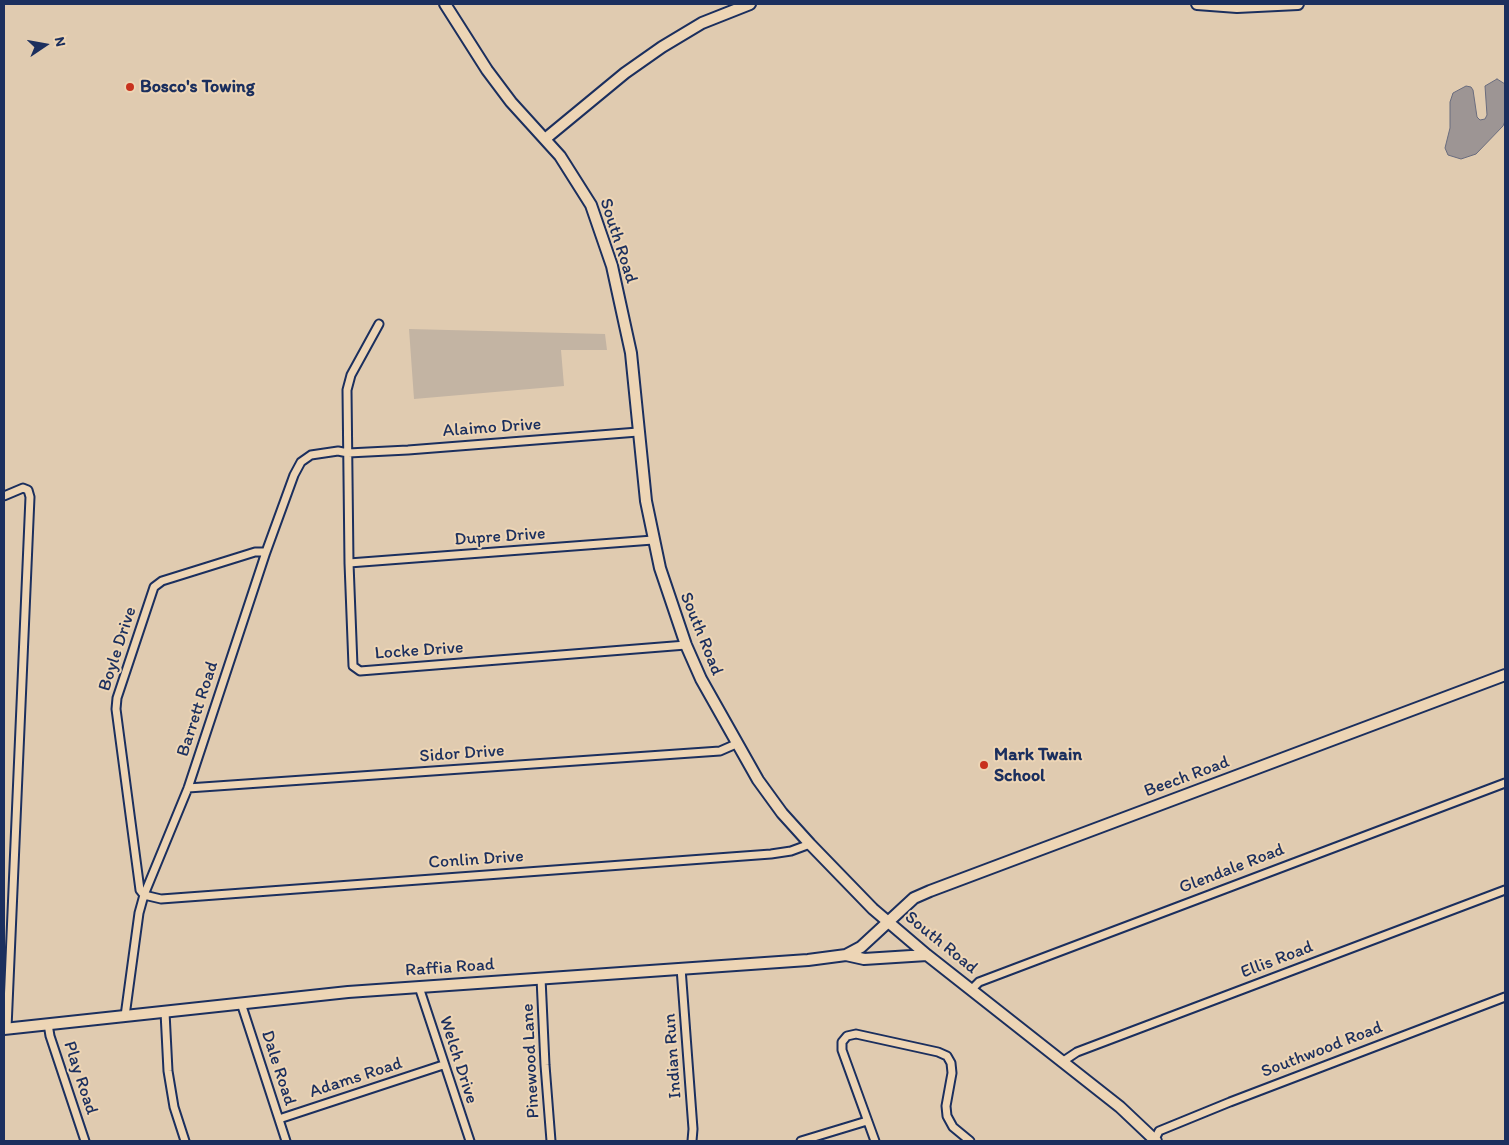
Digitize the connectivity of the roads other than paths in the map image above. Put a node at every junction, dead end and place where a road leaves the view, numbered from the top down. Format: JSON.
{"nodes":[{"id":1,"x":445,"y":4,"type":"edge"},
{"id":2,"x":750,"y":4,"type":"edge"},
{"id":3,"x":1197,"y":4,"type":"edge"},
{"id":4,"x":1298,"y":4,"type":"edge"},
{"id":5,"x":545,"y":139,"type":"junction"},
{"id":6,"x":379,"y":324,"type":"dead end"},
{"id":7,"x":638,"y":432,"type":"junction"},
{"id":8,"x":348,"y":453,"type":"junction"},
{"id":9,"x":4,"y":496,"type":"edge"},
{"id":10,"x":653,"y":540,"type":"junction"},
{"id":11,"x":266,"y":552,"type":"junction"},
{"id":12,"x":349,"y":563,"type":"junction"},
{"id":13,"x":686,"y":645,"type":"junction"},
{"id":14,"x":1505,"y":675,"type":"edge"},
{"id":15,"x":736,"y":744,"type":"junction"},
{"id":16,"x":1505,"y":783,"type":"edge"},
{"id":17,"x":188,"y":788,"type":"junction"},
{"id":18,"x":810,"y":844,"type":"junction"},
{"id":19,"x":1505,"y":890,"type":"edge"},
{"id":20,"x":144,"y":895,"type":"junction"},
{"id":21,"x":888,"y":921,"type":"junction"},
{"id":22,"x":846,"y":955,"type":"junction"},
{"id":23,"x":926,"y":955,"type":"junction"},
{"id":24,"x":681,"y":968,"type":"junction"},
{"id":25,"x":541,"y":978,"type":"junction"},
{"id":26,"x":419,"y":987,"type":"junction"},
{"id":27,"x":972,"y":989,"type":"junction"},
{"id":28,"x":1505,"y":997,"type":"edge"},
{"id":29,"x":241,"y":1003,"type":"junction"},
{"id":30,"x":165,"y":1012,"type":"junction"},
{"id":31,"x":125,"y":1016,"type":"junction"},
{"id":32,"x":48,"y":1024,"type":"junction"},
{"id":33,"x":5,"y":1029,"type":"edge"},
{"id":34,"x":1062,"y":1062,"type":"junction"},
{"id":35,"x":443,"y":1064,"type":"junction"},
{"id":36,"x":279,"y":1119,"type":"junction"},
{"id":37,"x":867,"y":1121,"type":"junction"},
{"id":38,"x":85,"y":1141,"type":"edge"},
{"id":39,"x":185,"y":1141,"type":"edge"},
{"id":40,"x":286,"y":1141,"type":"edge"},
{"id":41,"x":470,"y":1141,"type":"edge"},
{"id":42,"x":551,"y":1141,"type":"edge"},
{"id":43,"x":692,"y":1141,"type":"edge"},
{"id":44,"x":800,"y":1141,"type":"edge"},
{"id":45,"x":875,"y":1141,"type":"edge"},
{"id":46,"x":970,"y":1141,"type":"edge"},
{"id":47,"x":1155,"y":1141,"type":"edge"}],
"edges":[{"from":1,"to":5,"type":"main road","name":"South Road"},
{"from":2,"to":5,"type":"main road"},
{"from":3,"to":4,"type":"main road"},
{"from":5,"to":7,"type":"main road","name":"South Road"},
{"from":6,"to":8,"type":"street","name":"Locke Drive"},
{"from":7,"to":8,"type":"street","name":"Alaimo Drive"},
{"from":7,"to":10,"type":"main road","name":"South Road"},
{"from":8,"to":11,"type":"street","name":"Barrett Road"},
{"from":8,"to":12,"type":"street","name":"Locke Drive"},
{"from":9,"to":33,"type":"street"},
{"from":10,"to":12,"type":"street","name":"Dupre Drive"},
{"from":10,"to":13,"type":"main road","name":"South Road"},
{"from":11,"to":17,"type":"street","name":"Barrett Road"},
{"from":11,"to":20,"type":"street","name":"Boyle Drive"},
{"from":12,"to":13,"type":"street","name":"Locke Drive"},
{"from":13,"to":15,"type":"main road","name":"South Road"},
{"from":14,"to":21,"type":"main road","name":"Beech Road"},
{"from":15,"to":17,"type":"street","name":"Sidor Drive"},
{"from":15,"to":18,"type":"main road","name":"South Road"},
{"from":16,"to":27,"type":"street","name":"Glendale Road"},
{"from":17,"to":20,"type":"street","name":"Barrett Road"},
{"from":18,"to":20,"type":"street","name":"Conlin Drive"},
{"from":18,"to":21,"type":"main road","name":"South Road"},
{"from":19,"to":34,"type":"street","name":"Ellis Road"},
{"from":20,"to":31,"type":"street","name":"Barrett Road"},
{"from":21,"to":22,"type":"main road","name":"Raffia Road"},
{"from":21,"to":23,"type":"main road","name":"South Road"},
{"from":22,"to":23,"type":"main road"},
{"from":22,"to":24,"type":"main road","name":"Raffia Road"},
{"from":23,"to":27,"type":"main road","name":"South Road"},
{"from":24,"to":25,"type":"main road","name":"Raffia Road"},
{"from":24,"to":43,"type":"street","name":"Indian Run"},
{"from":25,"to":26,"type":"main road","name":"Raffia Road"},
{"from":25,"to":42,"type":"street","name":"Pinewood Lane"},
{"from":26,"to":29,"type":"main road","name":"Raffia Road"},
{"from":26,"to":35,"type":"street","name":"Welch Drive"},
{"from":27,"to":34,"type":"main road","name":"South Road"},
{"from":28,"to":47,"type":"street","name":"Southwood Road"},
{"from":29,"to":30,"type":"main road","name":"Raffia Road"},
{"from":29,"to":36,"type":"street","name":"Dale Road"},
{"from":30,"to":31,"type":"main road","name":"Raffia Road"},
{"from":30,"to":39,"type":"street"},
{"from":31,"to":32,"type":"main road","name":"Raffia Road"},
{"from":32,"to":33,"type":"main road","name":"Raffia Road"},
{"from":32,"to":38,"type":"street","name":"Play Road"},
{"from":34,"to":47,"type":"main road","name":"South Road"},
{"from":35,"to":36,"type":"street","name":"Adams Road"},
{"from":35,"to":41,"type":"street","name":"Welch Drive"},
{"from":36,"to":40,"type":"street","name":"Dale Road"},
{"from":37,"to":44,"type":"street"},
{"from":37,"to":45,"type":"street"},
{"from":37,"to":46,"type":"street"}]}
